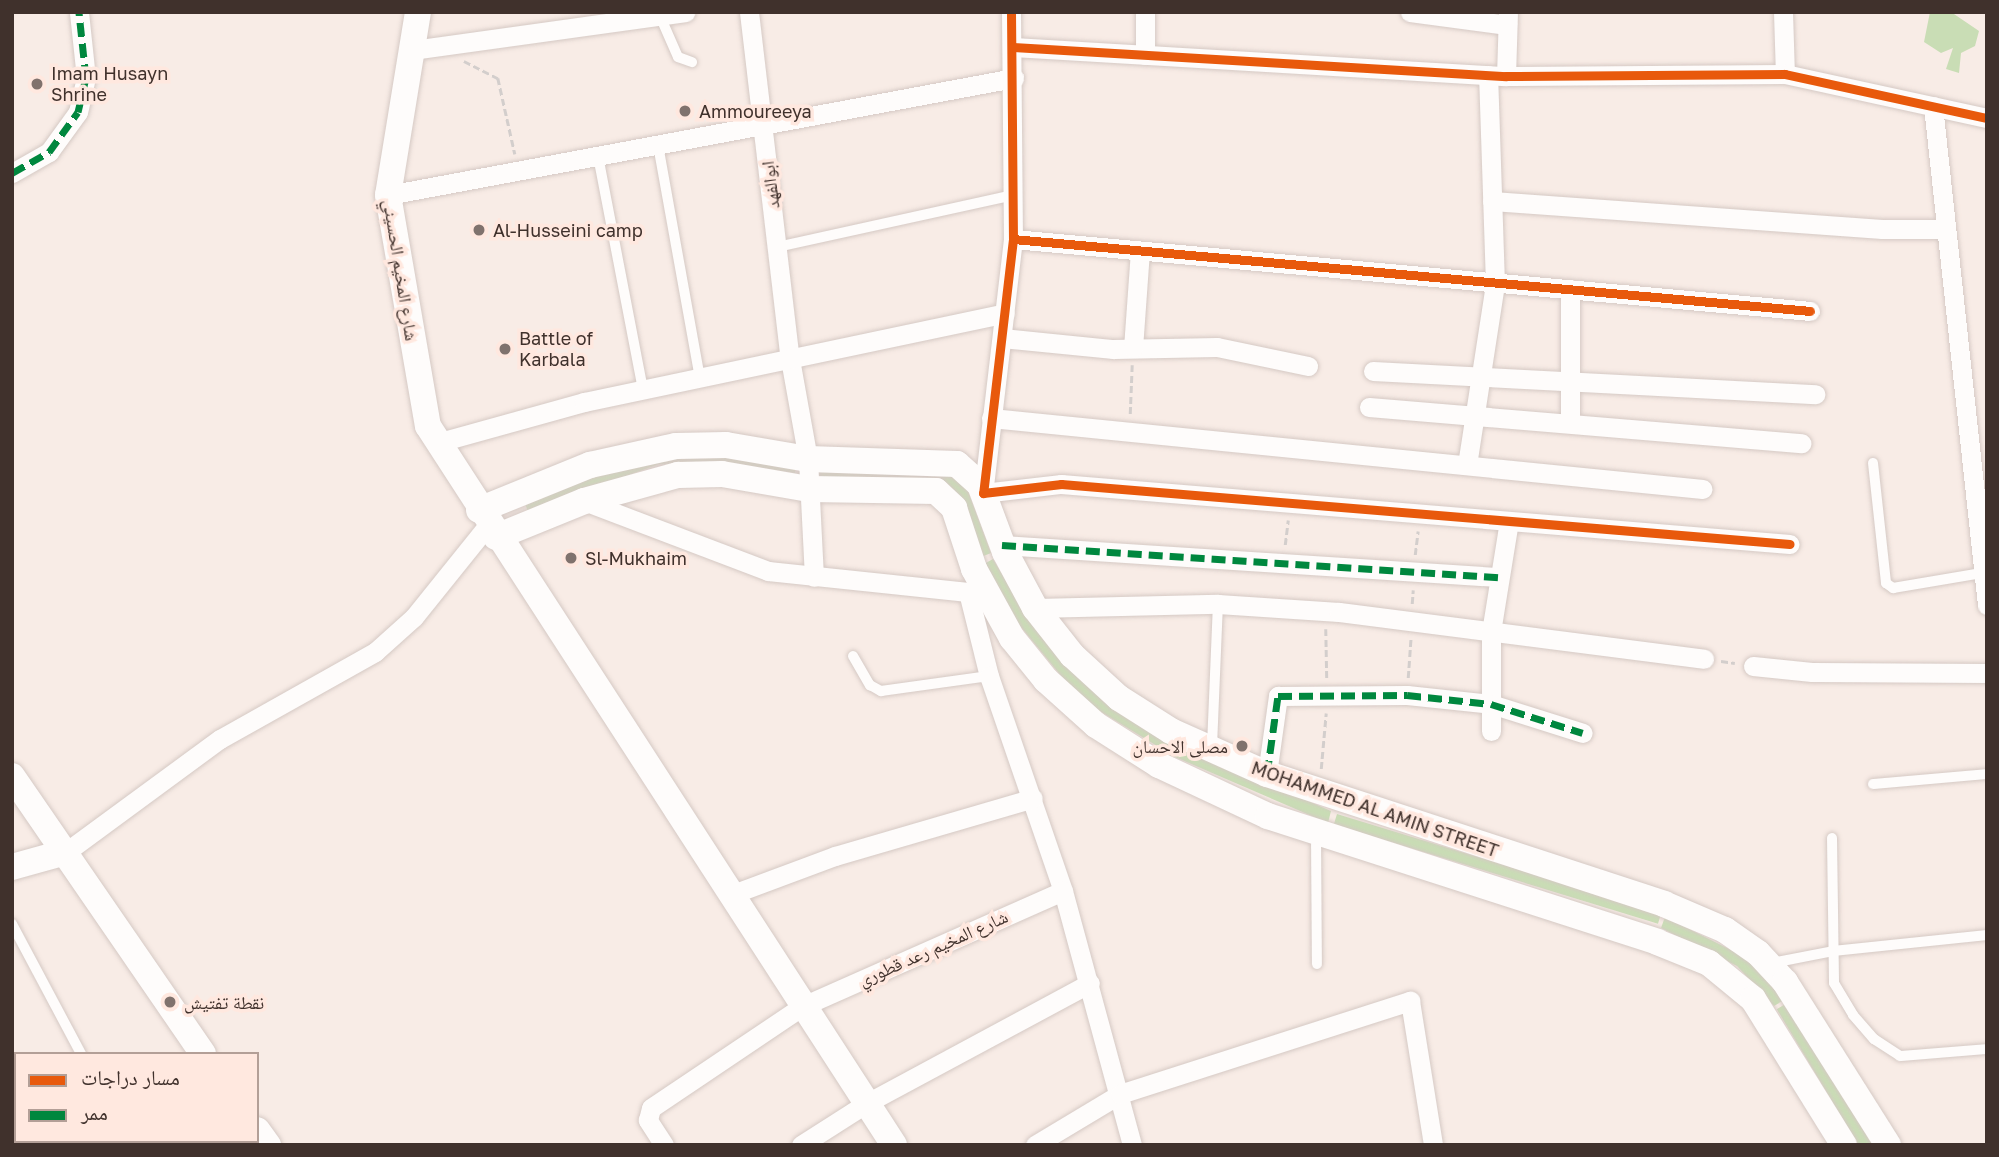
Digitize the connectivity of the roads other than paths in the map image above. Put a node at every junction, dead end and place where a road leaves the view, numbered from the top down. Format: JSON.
{"nodes":[{"id":1,"x":79,"y":12,"type":"edge"},
{"id":2,"x":418,"y":12,"type":"edge"},
{"id":3,"x":685,"y":12,"type":"edge"},
{"id":4,"x":749,"y":12,"type":"edge"},
{"id":5,"x":1012,"y":12,"type":"edge"},
{"id":6,"x":1146,"y":12,"type":"edge"},
{"id":7,"x":1410,"y":12,"type":"edge"},
{"id":8,"x":1783,"y":12,"type":"edge"},
{"id":9,"x":660,"y":16,"type":"junction"},
{"id":10,"x":1508,"y":19,"type":"edge"},
{"id":11,"x":1013,"y":47,"type":"junction"},
{"id":12,"x":424,"y":49,"type":"junction"},
{"id":13,"x":1144,"y":55,"type":"junction"},
{"id":14,"x":692,"y":62,"type":"dead end"},
{"id":15,"x":1785,"y":74,"type":"junction"},
{"id":16,"x":1497,"y":75,"type":"junction"},
{"id":17,"x":1014,"y":78,"type":"junction"},
{"id":18,"x":1933,"y":106,"type":"junction"},
{"id":19,"x":1987,"y":118,"type":"edge"},
{"id":20,"x":763,"y":125,"type":"junction"},
{"id":21,"x":658,"y":145,"type":"junction"},
{"id":22,"x":598,"y":156,"type":"junction"},
{"id":23,"x":12,"y":173,"type":"edge"},
{"id":24,"x":388,"y":195,"type":"junction"},
{"id":25,"x":1014,"y":195,"type":"junction"},
{"id":26,"x":1493,"y":201,"type":"junction"},
{"id":27,"x":1946,"y":229,"type":"junction"},
{"id":28,"x":1013,"y":239,"type":"junction"},
{"id":29,"x":777,"y":247,"type":"junction"},
{"id":30,"x":1140,"y":251,"type":"junction"},
{"id":31,"x":1495,"y":284,"type":"junction"},
{"id":32,"x":1570,"y":289,"type":"junction"},
{"id":33,"x":1810,"y":311,"type":"dead end"},
{"id":34,"x":1005,"y":313,"type":"junction"},
{"id":35,"x":1002,"y":338,"type":"junction"},
{"id":36,"x":1133,"y":348,"type":"junction"},
{"id":37,"x":790,"y":359,"type":"junction"},
{"id":38,"x":1308,"y":366,"type":"dead end"},
{"id":39,"x":1373,"y":371,"type":"dead end"},
{"id":40,"x":1481,"y":377,"type":"junction"},
{"id":41,"x":700,"y":378,"type":"junction"},
{"id":42,"x":1570,"y":383,"type":"junction"},
{"id":43,"x":643,"y":390,"type":"junction"},
{"id":44,"x":1815,"y":394,"type":"dead end"},
{"id":45,"x":1369,"y":407,"type":"dead end"},
{"id":46,"x":991,"y":418,"type":"junction"},
{"id":47,"x":1474,"y":418,"type":"junction"},
{"id":48,"x":1570,"y":423,"type":"junction"},
{"id":49,"x":436,"y":443,"type":"junction"},
{"id":50,"x":1802,"y":443,"type":"dead end"},
{"id":51,"x":808,"y":459,"type":"junction"},
{"id":52,"x":1873,"y":463,"type":"dead end"},
{"id":53,"x":1467,"y":465,"type":"junction"},
{"id":54,"x":809,"y":489,"type":"junction"},
{"id":55,"x":1702,"y":489,"type":"dead end"},
{"id":56,"x":983,"y":493,"type":"junction"},
{"id":57,"x":584,"y":501,"type":"junction"},
{"id":58,"x":1981,"y":506,"type":"edge"},
{"id":59,"x":1508,"y":521,"type":"junction"},
{"id":60,"x":487,"y":524,"type":"junction"},
{"id":61,"x":1790,"y":544,"type":"dead end"},
{"id":62,"x":1002,"y":545,"type":"junction"},
{"id":63,"x":1982,"y":572,"type":"junction"},
{"id":64,"x":814,"y":577,"type":"junction"},
{"id":65,"x":1499,"y":577,"type":"junction"},
{"id":66,"x":977,"y":593,"type":"junction"},
{"id":67,"x":1218,"y":604,"type":"junction"},
{"id":68,"x":1987,"y":605,"type":"edge"},
{"id":69,"x":1035,"y":608,"type":"junction"},
{"id":70,"x":1491,"y":632,"type":"junction"},
{"id":71,"x":853,"y":656,"type":"dead end"},
{"id":72,"x":1704,"y":659,"type":"road end"},
{"id":73,"x":1753,"y":666,"type":"road end"},
{"id":74,"x":1987,"y":673,"type":"edge"},
{"id":75,"x":989,"y":676,"type":"junction"},
{"id":76,"x":1491,"y":704,"type":"junction"},
{"id":77,"x":1491,"y":731,"type":"dead end"},
{"id":78,"x":1583,"y":733,"type":"dead end"},
{"id":79,"x":1211,"y":750,"type":"junction"},
{"id":80,"x":1267,"y":774,"type":"junction"},
{"id":81,"x":1987,"y":774,"type":"edge"},
{"id":82,"x":1872,"y":785,"type":"dead end"},
{"id":83,"x":15,"y":787,"type":"edge"},
{"id":84,"x":1033,"y":798,"type":"junction"},
{"id":85,"x":1315,"y":833,"type":"junction"},
{"id":86,"x":1832,"y":838,"type":"dead end"},
{"id":87,"x":66,"y":852,"type":"junction"},
{"id":88,"x":12,"y":867,"type":"edge"},
{"id":89,"x":1063,"y":891,"type":"junction"},
{"id":90,"x":730,"y":895,"type":"junction"},
{"id":91,"x":12,"y":924,"type":"edge"},
{"id":92,"x":1987,"y":935,"type":"edge"},
{"id":93,"x":1833,"y":951,"type":"junction"},
{"id":94,"x":1317,"y":964,"type":"dead end"},
{"id":95,"x":1770,"y":964,"type":"junction"},
{"id":96,"x":1090,"y":983,"type":"junction"},
{"id":97,"x":803,"y":1006,"type":"junction"},
{"id":98,"x":1987,"y":1049,"type":"edge"},
{"id":99,"x":80,"y":1052,"type":"edge"},
{"id":100,"x":202,"y":1052,"type":"edge"},
{"id":101,"x":1120,"y":1094,"type":"junction"},
{"id":102,"x":867,"y":1103,"type":"junction"},
{"id":103,"x":664,"y":1145,"type":"edge"},
{"id":104,"x":801,"y":1145,"type":"edge"},
{"id":105,"x":894,"y":1145,"type":"edge"},
{"id":106,"x":1035,"y":1145,"type":"edge"},
{"id":107,"x":1132,"y":1145,"type":"edge"},
{"id":108,"x":1433,"y":1145,"type":"edge"},
{"id":109,"x":1844,"y":1145,"type":"edge"},
{"id":110,"x":1888,"y":1145,"type":"edge"}],
"edges":[{"from":1,"to":23,"type":"street"},
{"from":2,"to":12,"type":"main road","name":"شارع المخيم الحسيني"},
{"from":3,"to":9,"type":"street"},
{"from":4,"to":20,"type":"street","name":"ابوالفهد"},
{"from":5,"to":11,"type":"street"},
{"from":6,"to":13,"type":"street"},
{"from":7,"to":10,"type":"street"},
{"from":8,"to":15,"type":"street"},
{"from":9,"to":12,"type":"street"},
{"from":9,"to":14,"type":"lane"},
{"from":10,"to":16,"type":"street"},
{"from":11,"to":13,"type":"street"},
{"from":11,"to":17,"type":"street"},
{"from":12,"to":24,"type":"main road","name":"شارع المخيم الحسيني"},
{"from":13,"to":16,"type":"street"},
{"from":15,"to":16,"type":"street"},
{"from":15,"to":18,"type":"street"},
{"from":16,"to":26,"type":"street"},
{"from":17,"to":20,"type":"street"},
{"from":17,"to":25,"type":"street"},
{"from":18,"to":19,"type":"street"},
{"from":18,"to":27,"type":"street"},
{"from":20,"to":21,"type":"street"},
{"from":20,"to":29,"type":"street","name":"ابوالفهد"},
{"from":21,"to":22,"type":"street"},
{"from":21,"to":41,"type":"lane"},
{"from":22,"to":24,"type":"street"},
{"from":22,"to":43,"type":"lane"},
{"from":24,"to":49,"type":"main road","name":"شارع المخيم الحسيني"},
{"from":25,"to":28,"type":"street"},
{"from":25,"to":29,"type":"lane"},
{"from":26,"to":27,"type":"street"},
{"from":26,"to":31,"type":"street"},
{"from":27,"to":58,"type":"street"},
{"from":28,"to":30,"type":"street"},
{"from":28,"to":34,"type":"street"},
{"from":29,"to":37,"type":"street","name":"ابوالفهد"},
{"from":30,"to":31,"type":"street"},
{"from":30,"to":36,"type":"street"},
{"from":31,"to":32,"type":"street"},
{"from":31,"to":40,"type":"street"},
{"from":32,"to":33,"type":"street"},
{"from":32,"to":42,"type":"street"},
{"from":34,"to":35,"type":"street"},
{"from":34,"to":37,"type":"street"},
{"from":35,"to":36,"type":"street"},
{"from":35,"to":46,"type":"street"},
{"from":36,"to":38,"type":"street"},
{"from":37,"to":41,"type":"street"},
{"from":37,"to":51,"type":"street","name":"ابوالفهد"},
{"from":39,"to":40,"type":"street"},
{"from":40,"to":42,"type":"street"},
{"from":40,"to":47,"type":"street"},
{"from":41,"to":43,"type":"street"},
{"from":42,"to":44,"type":"street"},
{"from":42,"to":48,"type":"street"},
{"from":43,"to":49,"type":"street"},
{"from":45,"to":47,"type":"street"},
{"from":46,"to":53,"type":"street"},
{"from":46,"to":56,"type":"street"},
{"from":47,"to":48,"type":"street"},
{"from":47,"to":53,"type":"street"},
{"from":48,"to":50,"type":"street"},
{"from":49,"to":60,"type":"main road","name":"شارع المخيم الحسيني"},
{"from":51,"to":54,"type":"street"},
{"from":51,"to":56,"type":"main road","name":"MOHAMMED AL AMIN STREET"},
{"from":51,"to":60,"type":"main road","name":"MOHAMMED AL AMIN STREET"},
{"from":52,"to":63,"type":"lane"},
{"from":53,"to":55,"type":"street"},
{"from":54,"to":57,"type":"main road"},
{"from":54,"to":64,"type":"street"},
{"from":54,"to":66,"type":"main road"},
{"from":56,"to":59,"type":"street"},
{"from":56,"to":62,"type":"main road","name":"MOHAMMED AL AMIN STREET"},
{"from":57,"to":60,"type":"main road"},
{"from":57,"to":64,"type":"street"},
{"from":58,"to":63,"type":"street"},
{"from":59,"to":61,"type":"street"},
{"from":59,"to":65,"type":"street"},
{"from":60,"to":87,"type":"street"},
{"from":60,"to":90,"type":"main road","name":"شارع المخيم الحسيني"},
{"from":62,"to":65,"type":"street"},
{"from":62,"to":69,"type":"main road","name":"MOHAMMED AL AMIN STREET"},
{"from":63,"to":68,"type":"street"},
{"from":64,"to":66,"type":"street"},
{"from":65,"to":70,"type":"street"},
{"from":66,"to":75,"type":"street"},
{"from":66,"to":85,"type":"main road"},
{"from":67,"to":69,"type":"street"},
{"from":67,"to":70,"type":"street"},
{"from":67,"to":79,"type":"lane"},
{"from":69,"to":79,"type":"main road","name":"MOHAMMED AL AMIN STREET"},
{"from":70,"to":72,"type":"street"},
{"from":70,"to":76,"type":"street"},
{"from":71,"to":75,"type":"lane"},
{"from":73,"to":74,"type":"street"},
{"from":75,"to":84,"type":"street"},
{"from":76,"to":77,"type":"street"},
{"from":76,"to":78,"type":"street"},
{"from":76,"to":80,"type":"street"},
{"from":79,"to":80,"type":"main road","name":"MOHAMMED AL AMIN STREET"},
{"from":80,"to":95,"type":"main road","name":"MOHAMMED AL AMIN STREET"},
{"from":81,"to":82,"type":"lane"},
{"from":83,"to":87,"type":"main road"},
{"from":84,"to":89,"type":"street"},
{"from":84,"to":90,"type":"street"},
{"from":85,"to":94,"type":"lane"},
{"from":85,"to":109,"type":"main road"},
{"from":86,"to":93,"type":"lane"},
{"from":87,"to":88,"type":"main road"},
{"from":87,"to":100,"type":"main road"},
{"from":89,"to":96,"type":"street"},
{"from":89,"to":97,"type":"street","name":"شارع المخيم رعد قطوري"},
{"from":90,"to":97,"type":"main road","name":"شارع المخيم الحسيني"},
{"from":91,"to":99,"type":"lane"},
{"from":92,"to":93,"type":"lane"},
{"from":93,"to":95,"type":"lane"},
{"from":93,"to":98,"type":"lane"},
{"from":95,"to":110,"type":"main road","name":"MOHAMMED AL AMIN STREET"},
{"from":96,"to":101,"type":"street"},
{"from":96,"to":102,"type":"street"},
{"from":97,"to":102,"type":"main road","name":"شارع المخيم الحسيني"},
{"from":97,"to":103,"type":"street","name":"شارع المخيم رعد قطوري"},
{"from":101,"to":106,"type":"street"},
{"from":101,"to":107,"type":"street"},
{"from":101,"to":108,"type":"street"},
{"from":102,"to":104,"type":"street"},
{"from":102,"to":105,"type":"main road","name":"شارع المخيم الحسيني"}]}
